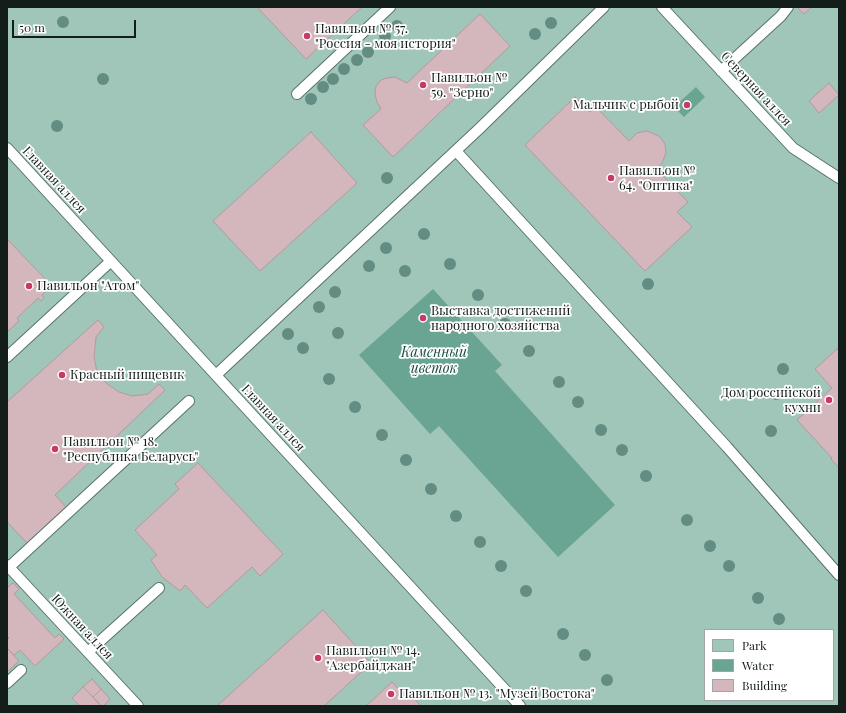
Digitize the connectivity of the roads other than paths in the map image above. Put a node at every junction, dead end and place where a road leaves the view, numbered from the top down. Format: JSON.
{"nodes":[{"id":1,"x":390,"y":7,"type":"edge"},
{"id":2,"x":604,"y":7,"type":"edge"},
{"id":3,"x":662,"y":7,"type":"edge"},
{"id":4,"x":788,"y":7,"type":"edge"},
{"id":5,"x":721,"y":71,"type":"junction"},
{"id":6,"x":297,"y":94,"type":"dead end"},
{"id":7,"x":7,"y":148,"type":"edge"},
{"id":8,"x":456,"y":151,"type":"junction"},
{"id":9,"x":839,"y":178,"type":"edge"},
{"id":10,"x":111,"y":261,"type":"junction"},
{"id":11,"x":7,"y":358,"type":"edge"},
{"id":12,"x":216,"y":375,"type":"junction"},
{"id":13,"x":189,"y":401,"type":"dead end"},
{"id":14,"x":8,"y":567,"type":"edge"},
{"id":15,"x":839,"y":575,"type":"edge"},
{"id":16,"x":159,"y":588,"type":"dead end"},
{"id":17,"x":88,"y":652,"type":"junction"},
{"id":18,"x":21,"y":670,"type":"dead end"},
{"id":19,"x":7,"y":683,"type":"edge"},
{"id":20,"x":138,"y":706,"type":"edge"},
{"id":21,"x":520,"y":706,"type":"edge"}],
"edges":[{"from":1,"to":6,"type":"lane"},
{"from":2,"to":8,"type":"lane"},
{"from":3,"to":5,"type":"lane","name":"Северная аллея"},
{"from":4,"to":5,"type":"lane"},
{"from":5,"to":9,"type":"lane","name":"Северная аллея"},
{"from":7,"to":10,"type":"lane","name":"Главная аллея"},
{"from":8,"to":12,"type":"lane"},
{"from":8,"to":15,"type":"lane"},
{"from":10,"to":11,"type":"lane"},
{"from":10,"to":12,"type":"lane","name":"Главная аллея"},
{"from":12,"to":21,"type":"lane","name":"Главная аллея"},
{"from":13,"to":14,"type":"lane"},
{"from":14,"to":17,"type":"lane","name":"Южная аллея"},
{"from":16,"to":17,"type":"lane"},
{"from":17,"to":20,"type":"lane","name":"Южная аллея"},
{"from":18,"to":19,"type":"lane"}]}
